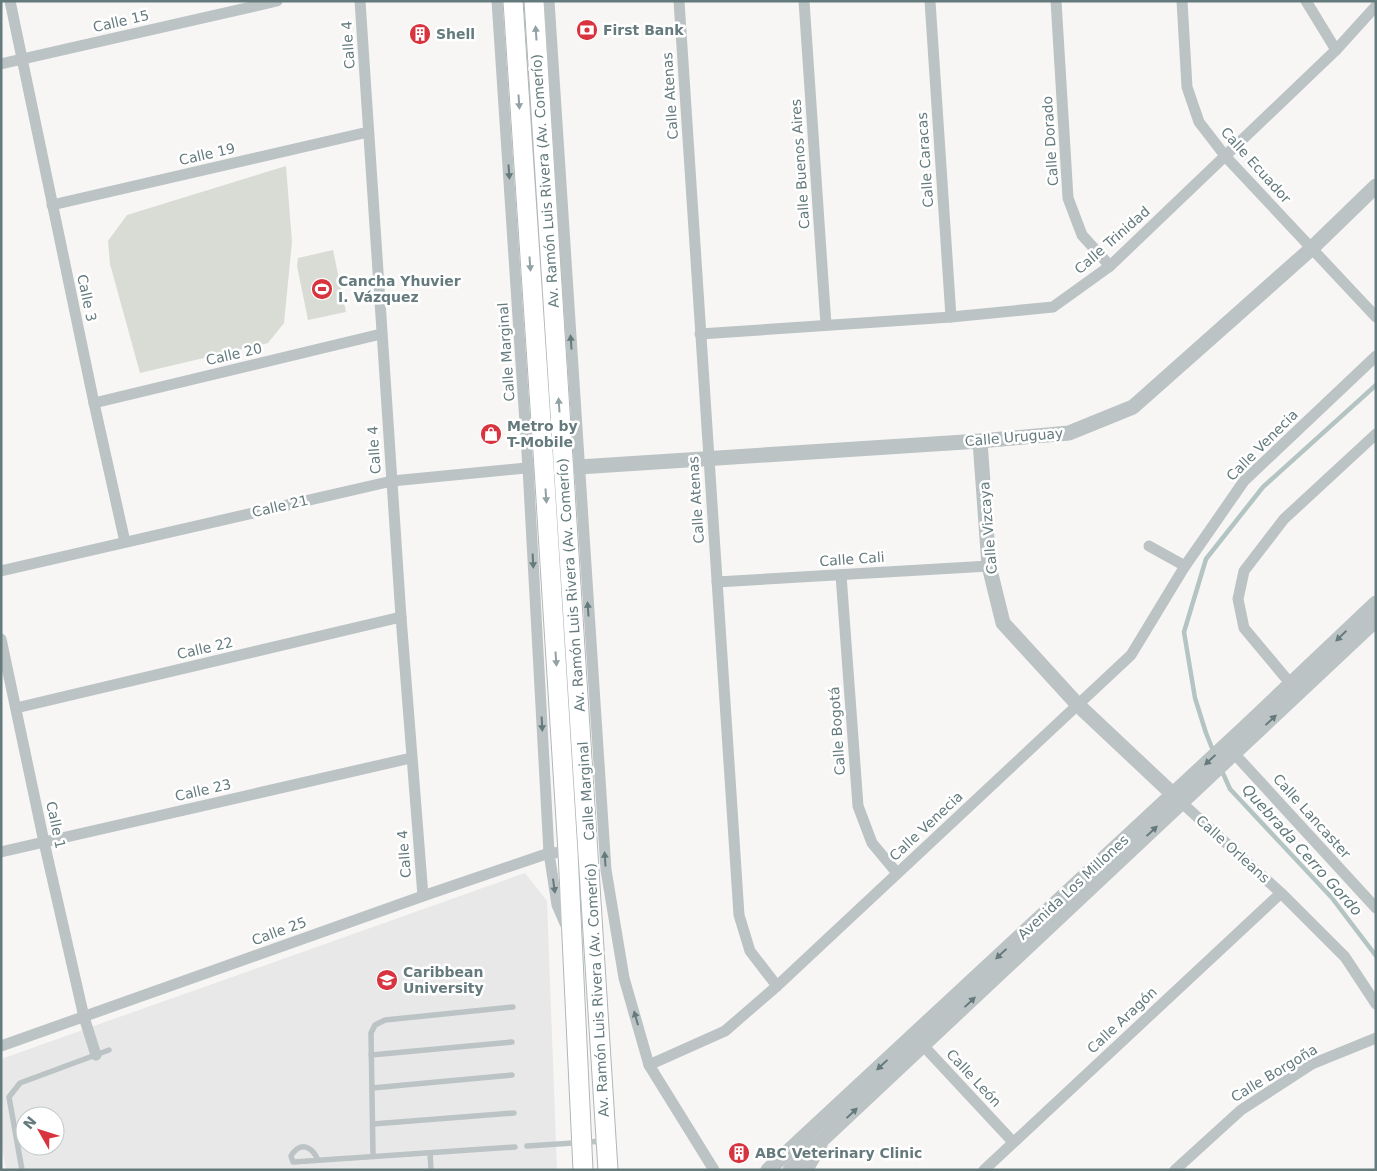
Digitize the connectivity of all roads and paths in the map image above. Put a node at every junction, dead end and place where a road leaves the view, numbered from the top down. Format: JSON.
{"nodes":[{"id":1,"x":10,"y":1,"type":"edge"},
{"id":2,"x":277,"y":1,"type":"edge"},
{"id":3,"x":360,"y":1,"type":"edge"},
{"id":4,"x":497,"y":1,"type":"edge"},
{"id":5,"x":513,"y":1,"type":"edge"},
{"id":6,"x":534,"y":1,"type":"edge"},
{"id":7,"x":549,"y":1,"type":"edge"},
{"id":8,"x":679,"y":1,"type":"edge"},
{"id":9,"x":804,"y":1,"type":"edge"},
{"id":10,"x":930,"y":1,"type":"edge"},
{"id":11,"x":1056,"y":1,"type":"edge"},
{"id":12,"x":1182,"y":1,"type":"edge"},
{"id":13,"x":1306,"y":1,"type":"edge"},
{"id":14,"x":1376,"y":6,"type":"edge"},
{"id":15,"x":1336,"y":50,"type":"junction"},
{"id":16,"x":22,"y":59,"type":"junction"},
{"id":17,"x":1,"y":64,"type":"edge"},
{"id":18,"x":368,"y":132,"type":"junction"},
{"id":19,"x":1226,"y":157,"type":"junction"},
{"id":20,"x":1376,"y":186,"type":"edge"},
{"id":21,"x":52,"y":205,"type":"junction"},
{"id":22,"x":1311,"y":249,"type":"junction"},
{"id":23,"x":1110,"y":266,"type":"junction"},
{"id":24,"x":951,"y":317,"type":"junction"},
{"id":25,"x":1376,"y":318,"type":"edge"},
{"id":26,"x":826,"y":325,"type":"junction"},
{"id":27,"x":381,"y":334,"type":"junction"},
{"id":28,"x":700,"y":334,"type":"junction"},
{"id":29,"x":1376,"y":356,"type":"edge"},
{"id":30,"x":94,"y":403,"type":"junction"},
{"id":31,"x":1376,"y":434,"type":"edge"},
{"id":32,"x":980,"y":441,"type":"junction"},
{"id":33,"x":709,"y":458,"type":"junction"},
{"id":34,"x":536,"y":467,"type":"junction"},
{"id":35,"x":571,"y":467,"type":"junction"},
{"id":36,"x":392,"y":481,"type":"junction"},
{"id":37,"x":125,"y":542,"type":"junction"},
{"id":38,"x":1149,"y":546,"type":"dead end"},
{"id":39,"x":989,"y":566,"type":"junction"},
{"id":40,"x":1185,"y":566,"type":"junction"},
{"id":41,"x":1,"y":571,"type":"edge"},
{"id":42,"x":841,"y":575,"type":"junction"},
{"id":43,"x":717,"y":582,"type":"junction"},
{"id":44,"x":1376,"y":603,"type":"edge"},
{"id":45,"x":401,"y":617,"type":"junction"},
{"id":46,"x":1376,"y":620,"type":"edge"},
{"id":47,"x":1,"y":639,"type":"edge"},
{"id":48,"x":1295,"y":688,"type":"junction"},
{"id":49,"x":1078,"y":705,"type":"junction"},
{"id":50,"x":16,"y":708,"type":"junction"},
{"id":51,"x":1230,"y":749,"type":"junction"},
{"id":52,"x":411,"y":758,"type":"junction"},
{"id":53,"x":1177,"y":799,"type":"junction"},
{"id":54,"x":44,"y":842,"type":"junction"},
{"id":55,"x":1,"y":852,"type":"edge"},
{"id":56,"x":558,"y":853,"type":"junction"},
{"id":57,"x":897,"y":874,"type":"junction"},
{"id":58,"x":1280,"y":892,"type":"junction"},
{"id":59,"x":423,"y":896,"type":"junction"},
{"id":60,"x":1376,"y":908,"type":"edge"},
{"id":61,"x":777,"y":986,"type":"junction"},
{"id":62,"x":1376,"y":1004,"type":"edge"},
{"id":63,"x":513,"y":1007,"type":"dead end"},
{"id":64,"x":84,"y":1017,"type":"junction"},
{"id":65,"x":1376,"y":1038,"type":"edge"},
{"id":66,"x":919,"y":1040,"type":"junction"},
{"id":67,"x":512,"y":1042,"type":"dead end"},
{"id":68,"x":1,"y":1046,"type":"edge"},
{"id":69,"x":109,"y":1050,"type":"dead end"},
{"id":70,"x":96,"y":1055,"type":"junction"},
{"id":71,"x":371,"y":1055,"type":"junction"},
{"id":72,"x":649,"y":1065,"type":"junction"},
{"id":73,"x":512,"y":1076,"type":"dead end"},
{"id":74,"x":372,"y":1088,"type":"junction"},
{"id":75,"x":514,"y":1113,"type":"dead end"},
{"id":76,"x":373,"y":1124,"type":"junction"},
{"id":77,"x":827,"y":1136,"type":"junction"},
{"id":78,"x":606,"y":1141,"type":"junction"},
{"id":79,"x":581,"y":1142,"type":"junction"},
{"id":80,"x":1013,"y":1142,"type":"junction"},
{"id":81,"x":527,"y":1146,"type":"dead end"},
{"id":82,"x":516,"y":1147,"type":"dead end"},
{"id":83,"x":430,"y":1153,"type":"junction"},
{"id":84,"x":373,"y":1156,"type":"junction"},
{"id":85,"x":318,"y":1160,"type":"dead end"},
{"id":86,"x":22,"y":1170,"type":"edge"},
{"id":87,"x":430,"y":1170,"type":"edge"},
{"id":88,"x":583,"y":1170,"type":"edge"},
{"id":89,"x":608,"y":1170,"type":"edge"},
{"id":90,"x":714,"y":1170,"type":"edge"},
{"id":91,"x":768,"y":1170,"type":"edge"},
{"id":92,"x":790,"y":1170,"type":"edge"},
{"id":93,"x":808,"y":1170,"type":"edge"},
{"id":94,"x":984,"y":1170,"type":"edge"},
{"id":95,"x":1175,"y":1170,"type":"edge"}],
"edges":[{"from":1,"to":16,"type":"street","name":"Calle 3"},
{"from":2,"to":16,"type":"street","name":"Calle 15"},
{"from":3,"to":18,"type":"street","name":"Calle 4"},
{"from":4,"to":34,"type":"street","name":"Calle Marginal","one_way":true},
{"from":5,"to":34,"type":"main road","name":"Av. Ramón Luis Rivera (Av. Comerío)","one_way":true},
{"from":35,"to":6,"type":"main road","name":"Av. Ramón Luis Rivera (Av. Comerío)","one_way":true},
{"from":35,"to":7,"type":"street","name":"Calle Marginal","one_way":true},
{"from":8,"to":28,"type":"street","name":"Calle Atenas"},
{"from":9,"to":26,"type":"street","name":"Calle Buenos Aires"},
{"from":10,"to":24,"type":"street","name":"Calle Caracas"},
{"from":11,"to":23,"type":"street","name":"Calle Dorado"},
{"from":12,"to":19,"type":"street","name":"Calle Ecuador"},
{"from":13,"to":15,"type":"street"},
{"from":14,"to":15,"type":"street","name":"Calle Trinidad"},
{"from":15,"to":19,"type":"street","name":"Calle Trinidad"},
{"from":16,"to":17,"type":"street","name":"Calle 15"},
{"from":16,"to":21,"type":"street","name":"Calle 3"},
{"from":18,"to":21,"type":"street","name":"Calle 19"},
{"from":18,"to":27,"type":"street","name":"Calle 4"},
{"from":19,"to":22,"type":"street","name":"Calle Ecuador"},
{"from":19,"to":23,"type":"street","name":"Calle Trinidad"},
{"from":20,"to":22,"type":"street","name":"Calle Uruguay"},
{"from":21,"to":30,"type":"street","name":"Calle 3"},
{"from":22,"to":25,"type":"street","name":"Calle Ecuador"},
{"from":22,"to":32,"type":"street","name":"Calle Uruguay"},
{"from":23,"to":24,"type":"street","name":"Calle Trinidad"},
{"from":24,"to":26,"type":"street","name":"Calle Trinidad"},
{"from":26,"to":28,"type":"street","name":"Calle Trinidad"},
{"from":27,"to":30,"type":"street","name":"Calle 20"},
{"from":27,"to":36,"type":"street","name":"Calle 4"},
{"from":28,"to":33,"type":"street","name":"Calle Atenas"},
{"from":29,"to":40,"type":"street","name":"Calle Venecia"},
{"from":30,"to":37,"type":"street","name":"Calle 3"},
{"from":31,"to":48,"type":"street"},
{"from":32,"to":33,"type":"street","name":"Calle Uruguay"},
{"from":32,"to":39,"type":"street","name":"Calle Vizcaya"},
{"from":33,"to":35,"type":"street","name":"Calle Uruguay"},
{"from":33,"to":43,"type":"street","name":"Calle Atenas"},
{"from":34,"to":35,"type":"street","name":"Calle 21"},
{"from":34,"to":36,"type":"street","name":"Calle 21"},
{"from":34,"to":56,"type":"main road","name":"Av. Ramón Luis Rivera (Av. Comerío)","one_way":true},
{"from":72,"to":35,"type":"street","name":"Calle Marginal","one_way":true},
{"from":35,"to":78,"type":"main road","name":"Av. Ramón Luis Rivera (Av. Comerío)"},
{"from":36,"to":37,"type":"street","name":"Calle 21"},
{"from":36,"to":45,"type":"street","name":"Calle 4"},
{"from":37,"to":41,"type":"street","name":"Calle 21"},
{"from":38,"to":40,"type":"street"},
{"from":39,"to":42,"type":"street","name":"Calle Cali"},
{"from":39,"to":49,"type":"street","name":"Calle Vizcaya"},
{"from":40,"to":49,"type":"street","name":"Calle Venecia"},
{"from":42,"to":43,"type":"street","name":"Calle Cali"},
{"from":42,"to":57,"type":"street","name":"Calle Bogotá"},
{"from":43,"to":61,"type":"street","name":"Calle Atenas"},
{"from":44,"to":48,"type":"street","name":"Avenida Los Millones","one_way":true},
{"from":45,"to":50,"type":"street","name":"Calle 22"},
{"from":45,"to":52,"type":"street","name":"Calle 4"},
{"from":46,"to":48,"type":"street","name":"Avenida Los Millones"},
{"from":47,"to":50,"type":"street","name":"Calle 1"},
{"from":48,"to":51,"type":"street","name":"Avenida Los Millones"},
{"from":49,"to":53,"type":"street","name":"Calle Orleans"},
{"from":49,"to":57,"type":"street","name":"Calle Venecia"},
{"from":50,"to":54,"type":"street","name":"Calle 1"},
{"from":51,"to":53,"type":"street","name":"Avenida Los Millones"},
{"from":51,"to":60,"type":"street","name":"Calle Lancaster"},
{"from":52,"to":54,"type":"street","name":"Calle 23"},
{"from":52,"to":59,"type":"street","name":"Calle 4"},
{"from":53,"to":58,"type":"street","name":"Calle Orleans"},
{"from":53,"to":66,"type":"street","name":"Avenida Los Millones"},
{"from":54,"to":55,"type":"street","name":"Calle 23"},
{"from":54,"to":64,"type":"street","name":"Calle 1"},
{"from":56,"to":59,"type":"street","name":"Calle 25"},
{"from":56,"to":79,"type":"main road","name":"Av. Ramón Luis Rivera (Av. Comerío)","one_way":true},
{"from":57,"to":61,"type":"street","name":"Calle Venecia"},
{"from":58,"to":62,"type":"street","name":"Calle Orleans"},
{"from":58,"to":80,"type":"street","name":"Calle Aragón"},
{"from":59,"to":64,"type":"street","name":"Calle 25"},
{"from":61,"to":72,"type":"street","name":"Calle Venecia"},
{"from":63,"to":71,"type":"lane"},
{"from":64,"to":68,"type":"street","name":"Calle 25"},
{"from":64,"to":70,"type":"street","name":"Calle 1"},
{"from":65,"to":95,"type":"street","name":"Calle Borgoña"},
{"from":77,"to":66,"type":"street","name":"Avenida Los Millones","one_way":true},
{"from":66,"to":80,"type":"street","name":"Calle León"},
{"from":66,"to":91,"type":"street","name":"Avenida Los Millones","one_way":true},
{"from":67,"to":71,"type":"lane"},
{"from":69,"to":70,"type":"lane"},
{"from":70,"to":86,"type":"lane"},
{"from":71,"to":74,"type":"lane"},
{"from":72,"to":90,"type":"street","name":"Calle Marginal"},
{"from":73,"to":74,"type":"lane"},
{"from":74,"to":76,"type":"lane"},
{"from":75,"to":76,"type":"lane"},
{"from":76,"to":84,"type":"lane"},
{"from":77,"to":92,"type":"street","name":"Avenida Los Millones"},
{"from":77,"to":93,"type":"street"},
{"from":78,"to":79,"type":"lane"},
{"from":78,"to":89,"type":"main road","name":"Av. Ramón Luis Rivera (Av. Comerío)"},
{"from":79,"to":81,"type":"lane"},
{"from":79,"to":88,"type":"main road","name":"Av. Ramón Luis Rivera (Av. Comerío)"},
{"from":80,"to":94,"type":"street","name":"Calle Aragón"},
{"from":82,"to":83,"type":"lane"},
{"from":83,"to":84,"type":"lane"},
{"from":83,"to":87,"type":"lane"},
{"from":84,"to":85,"type":"lane"}]}
